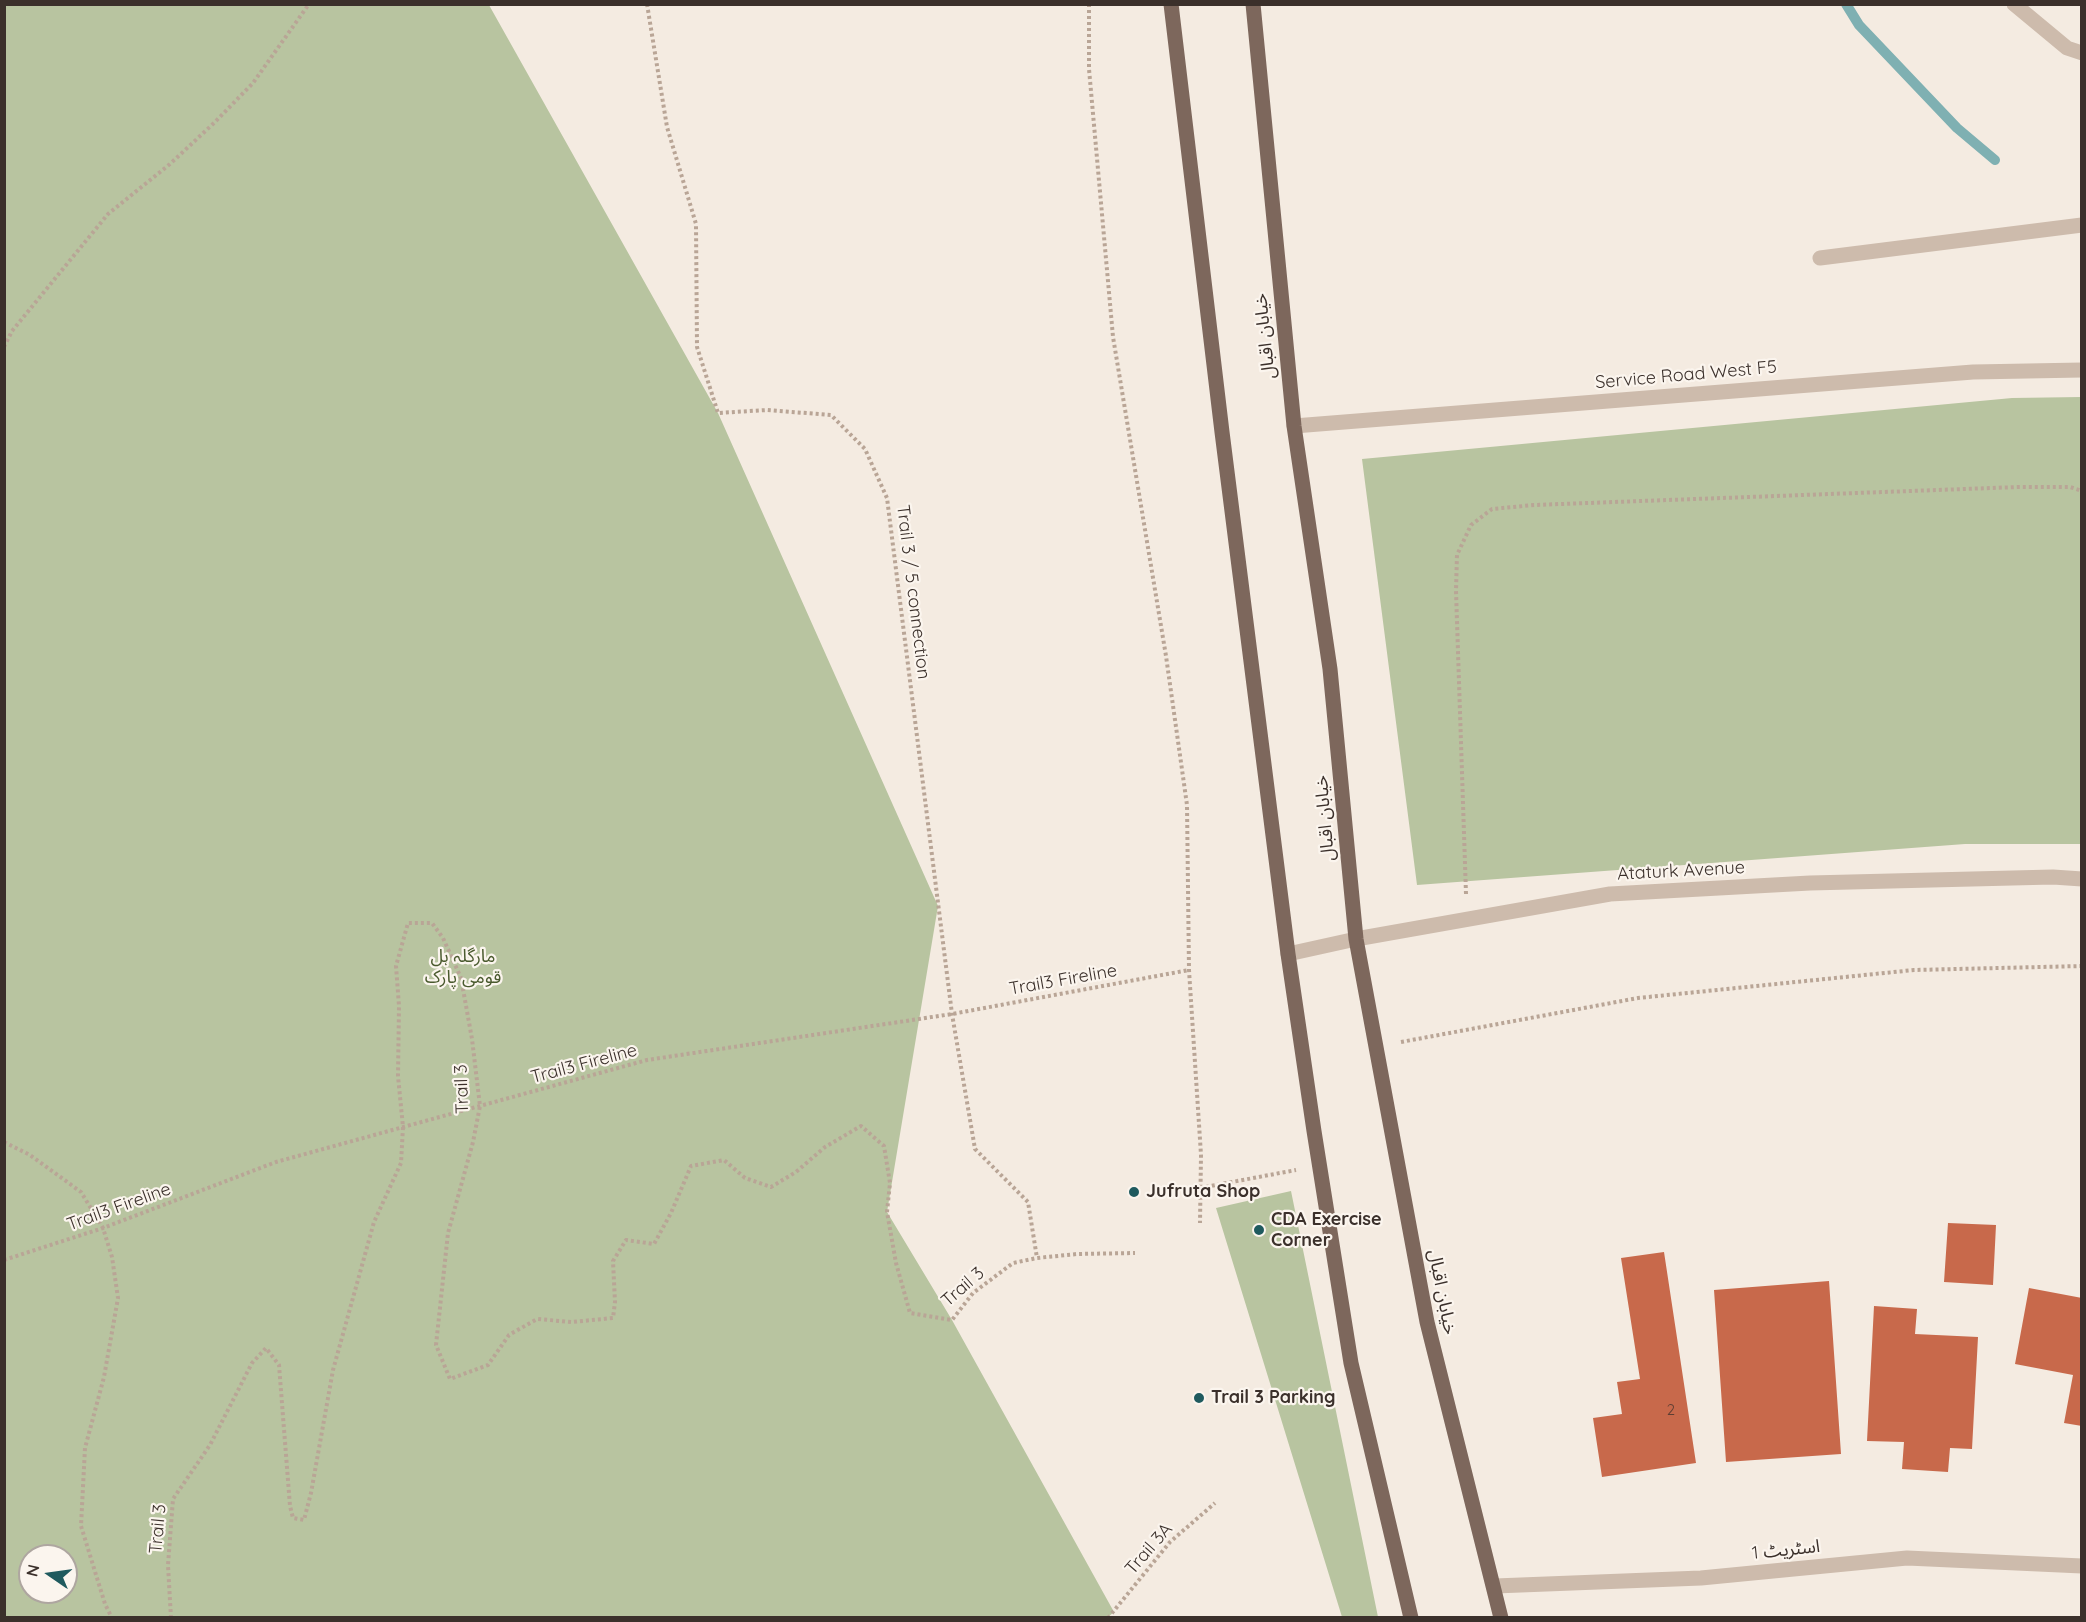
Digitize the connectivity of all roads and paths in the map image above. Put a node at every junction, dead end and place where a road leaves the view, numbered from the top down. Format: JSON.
{"nodes":[{"id":1,"x":309,"y":4,"type":"edge"},
{"id":2,"x":647,"y":4,"type":"edge"},
{"id":3,"x":1089,"y":4,"type":"edge"},
{"id":4,"x":1172,"y":4,"type":"edge"},
{"id":5,"x":1253,"y":4,"type":"edge"},
{"id":6,"x":2014,"y":4,"type":"edge"},
{"id":7,"x":2082,"y":53,"type":"edge"},
{"id":8,"x":2082,"y":225,"type":"edge"},
{"id":9,"x":1820,"y":258,"type":"dead end"},
{"id":10,"x":4,"y":347,"type":"edge"},
{"id":11,"x":2082,"y":370,"type":"edge"},
{"id":12,"x":1294,"y":426,"type":"junction"},
{"id":13,"x":2082,"y":491,"type":"edge"},
{"id":14,"x":2082,"y":879,"type":"edge"},
{"id":15,"x":1467,"y":920,"type":"junction"},
{"id":16,"x":1356,"y":939,"type":"junction"},
{"id":17,"x":1288,"y":954,"type":"junction"},
{"id":18,"x":2082,"y":966,"type":"edge"},
{"id":19,"x":1190,"y":970,"type":"junction"},
{"id":20,"x":952,"y":1014,"type":"junction"},
{"id":21,"x":1376,"y":1047,"type":"junction"},
{"id":22,"x":480,"y":1106,"type":"junction"},
{"id":23,"x":403,"y":1127,"type":"junction"},
{"id":24,"x":4,"y":1142,"type":"edge"},
{"id":25,"x":1320,"y":1166,"type":"junction"},
{"id":26,"x":1200,"y":1188,"type":"junction"},
{"id":27,"x":1200,"y":1223,"type":"dead end"},
{"id":28,"x":104,"y":1228,"type":"junction"},
{"id":29,"x":1135,"y":1253,"type":"dead end"},
{"id":30,"x":1037,"y":1258,"type":"junction"},
{"id":31,"x":4,"y":1260,"type":"edge"},
{"id":32,"x":1215,"y":1503,"type":"dead end"},
{"id":33,"x":2082,"y":1566,"type":"edge"},
{"id":34,"x":1495,"y":1586,"type":"junction"},
{"id":35,"x":112,"y":1617,"type":"edge"},
{"id":36,"x":171,"y":1617,"type":"edge"},
{"id":37,"x":1108,"y":1617,"type":"edge"},
{"id":38,"x":1411,"y":1617,"type":"edge"},
{"id":39,"x":1502,"y":1617,"type":"edge"}],
"edges":[{"from":1,"to":10,"type":"path"},
{"from":2,"to":20,"type":"path","name":"Trail 3 / 5 connection"},
{"from":3,"to":19,"type":"path"},
{"from":4,"to":17,"type":"main road"},
{"from":5,"to":12,"type":"main road","name":"خیابان اقبال"},
{"from":6,"to":7,"type":"street"},
{"from":8,"to":9,"type":"street"},
{"from":11,"to":12,"type":"street","name":"Service Road West F5"},
{"from":12,"to":16,"type":"main road","name":"خیابان اقبال"},
{"from":13,"to":15,"type":"path"},
{"from":14,"to":15,"type":"street","name":"Ataturk Avenue"},
{"from":15,"to":16,"type":"street","name":"Ataturk Avenue"},
{"from":16,"to":17,"type":"street","name":"Ataturk Avenue"},
{"from":16,"to":21,"type":"main road","name":"خیابان اقبال"},
{"from":17,"to":25,"type":"main road"},
{"from":18,"to":21,"type":"path"},
{"from":19,"to":20,"type":"path","name":"Trail3 Fireline"},
{"from":19,"to":26,"type":"path"},
{"from":20,"to":22,"type":"path","name":"Trail3 Fireline"},
{"from":20,"to":30,"type":"path","name":"Trail 3 / 5 connection"},
{"from":21,"to":34,"type":"main road","name":"خیابان اقبال"},
{"from":22,"to":23,"type":"path","name":"Trail3 Fireline"},
{"from":22,"to":23,"type":"path","name":"Trail 3"},
{"from":22,"to":30,"type":"path","name":"Trail 3"},
{"from":23,"to":28,"type":"path","name":"Trail3 Fireline"},
{"from":23,"to":36,"type":"path","name":"Trail 3"},
{"from":24,"to":28,"type":"path"},
{"from":25,"to":26,"type":"path"},
{"from":25,"to":38,"type":"main road"},
{"from":26,"to":27,"type":"path"},
{"from":28,"to":31,"type":"path","name":"Trail3 Fireline"},
{"from":28,"to":35,"type":"path"},
{"from":29,"to":30,"type":"path","name":"Trail 3"},
{"from":32,"to":37,"type":"path","name":"Trail 3A"},
{"from":33,"to":34,"type":"street","name":"اسٹریٹ 1"},
{"from":34,"to":39,"type":"main road","name":"خیابان اقبال"}]}
